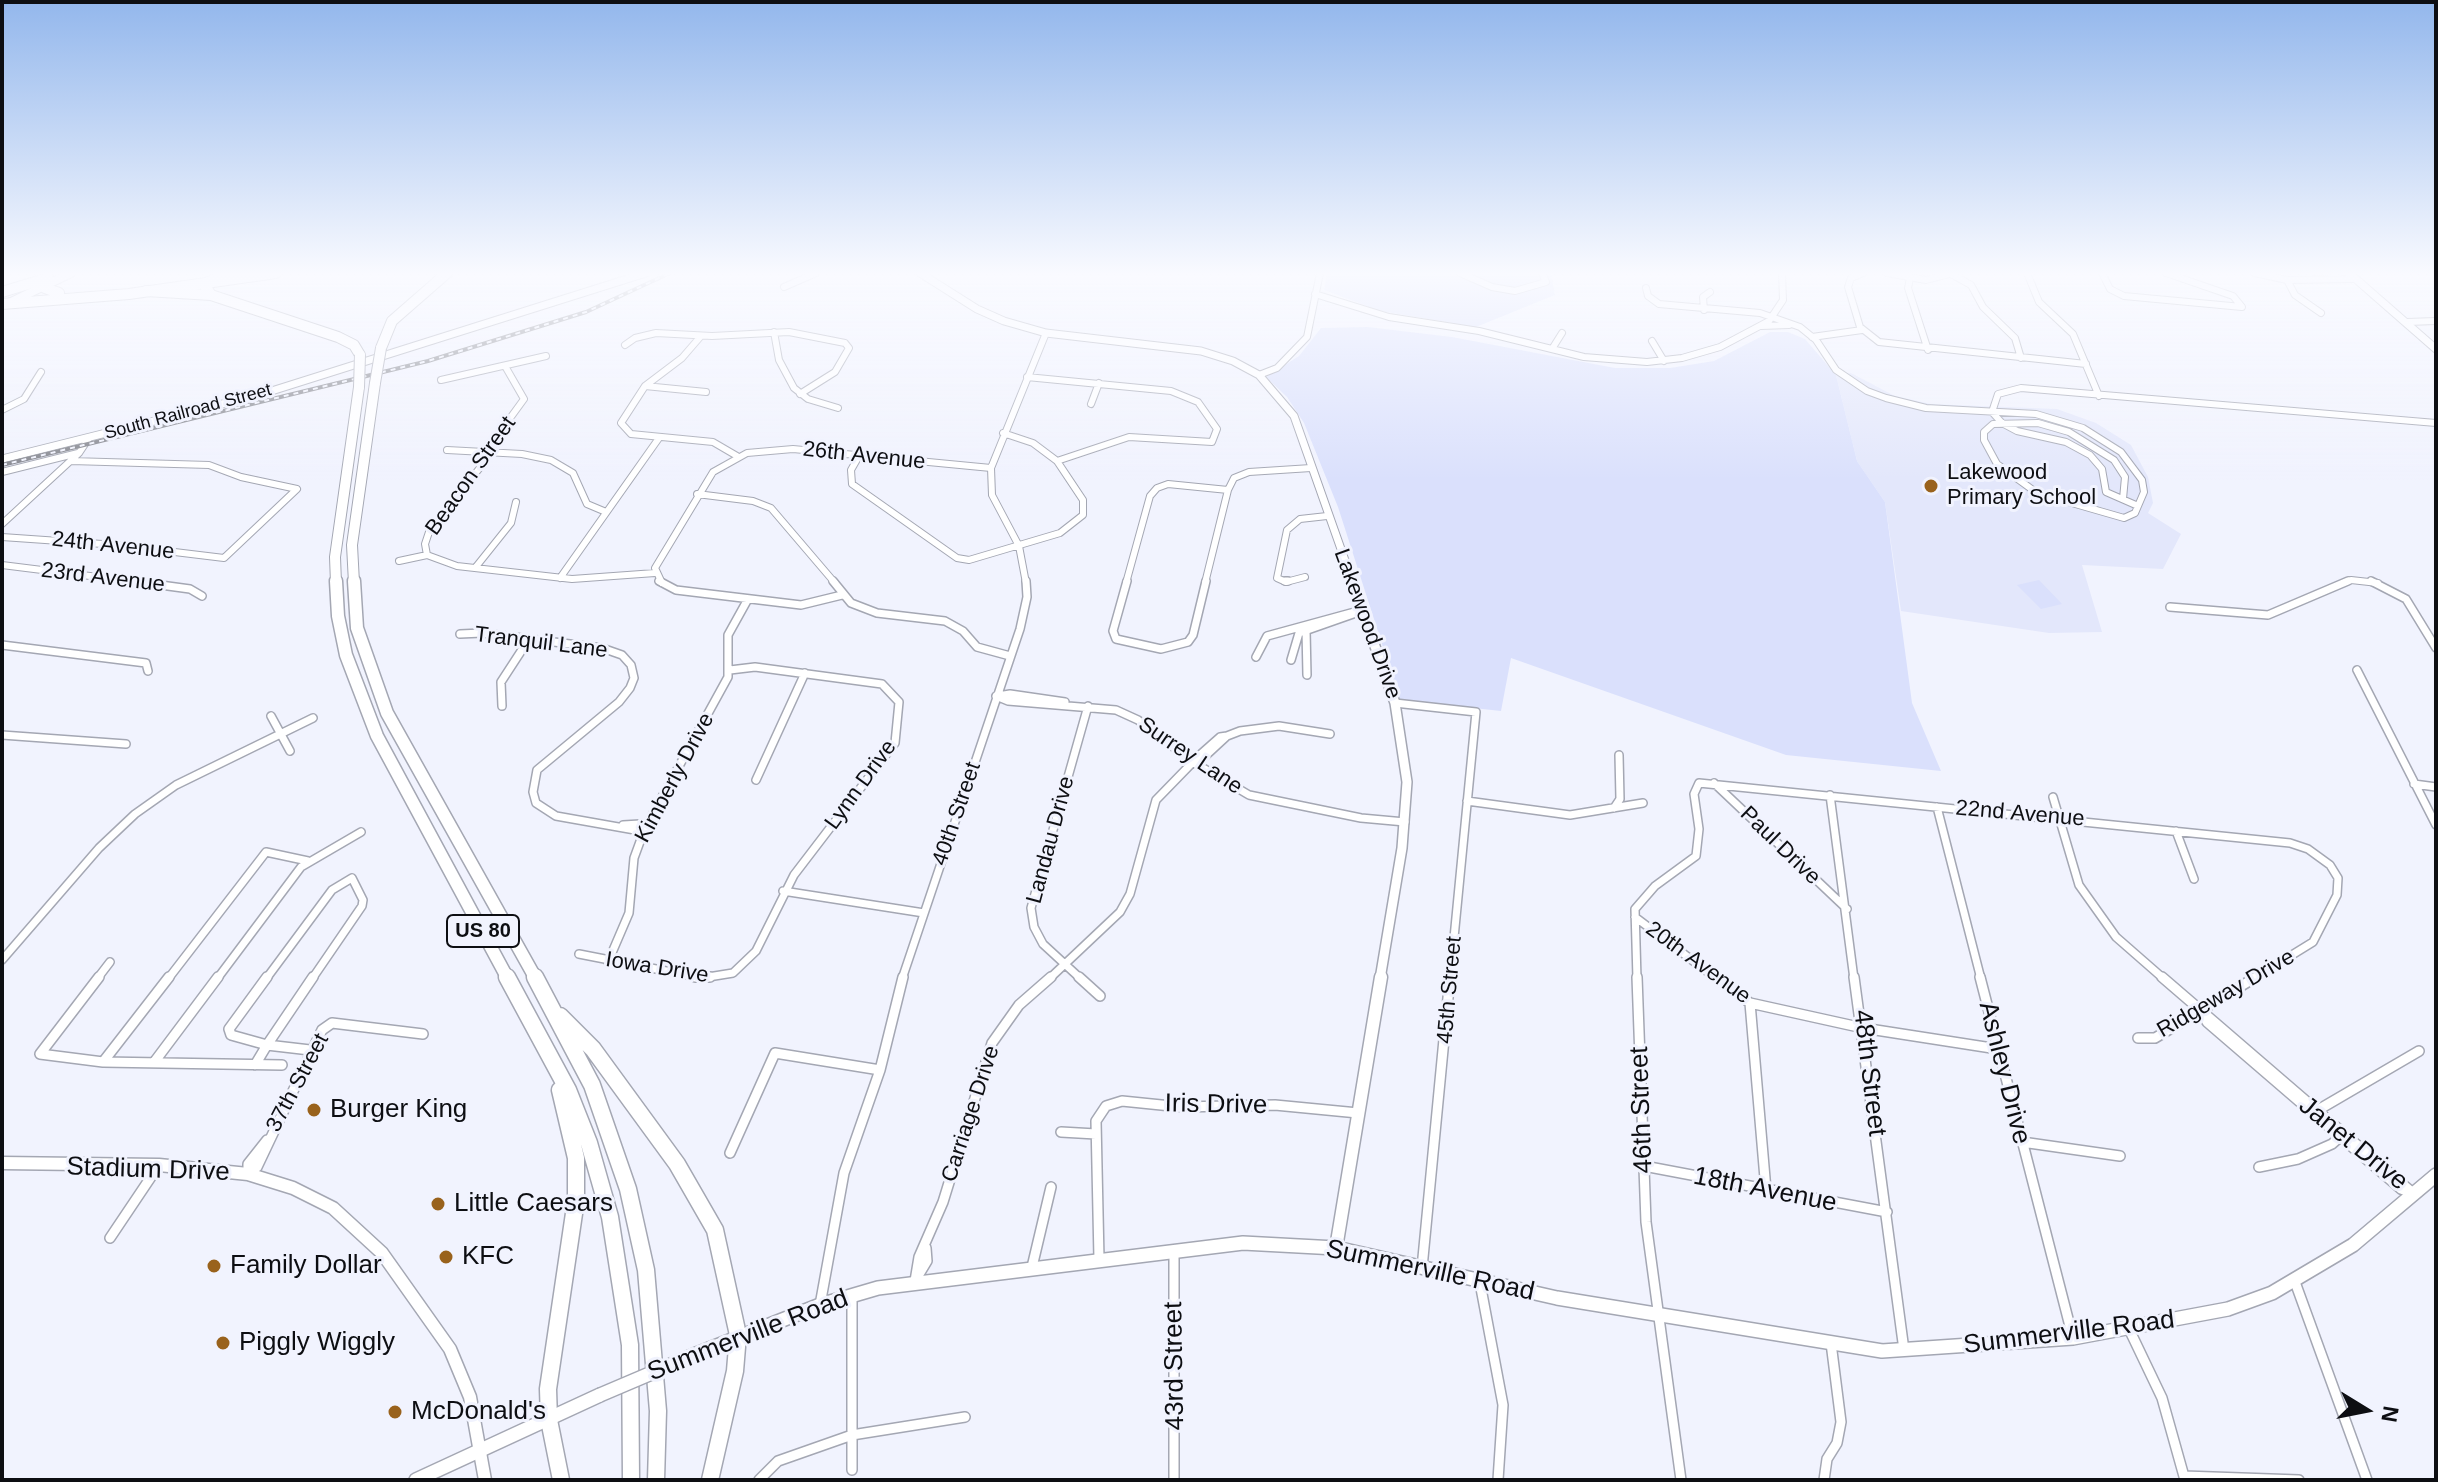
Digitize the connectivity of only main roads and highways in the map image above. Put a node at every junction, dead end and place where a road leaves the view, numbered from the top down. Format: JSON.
{"nodes":[{"id":1,"x":348,"y":342,"type":"edge"},
{"id":2,"x":382,"y":342,"type":"edge"},
{"id":3,"x":550,"y":1006,"type":"junction"},
{"id":4,"x":541,"y":1038,"type":"junction"},
{"id":5,"x":2436,"y":1175,"type":"edge"},
{"id":6,"x":738,"y":1335,"type":"junction"},
{"id":7,"x":549,"y":1420,"type":"junction"},
{"id":8,"x":416,"y":1480,"type":"edge"},
{"id":9,"x":561,"y":1480,"type":"edge"},
{"id":10,"x":631,"y":1480,"type":"edge"},
{"id":11,"x":656,"y":1480,"type":"edge"},
{"id":12,"x":710,"y":1480,"type":"edge"}],
"edges":[{"from":1,"to":4,"type":"highway","number":"US 80","bridge":true},
{"from":2,"to":3,"type":"highway","number":"US 80","bridge":true},
{"from":3,"to":6,"type":"highway"},
{"from":3,"to":11,"type":"highway","number":"US 80"},
{"from":4,"to":7,"type":"highway"},
{"from":4,"to":10,"type":"highway","number":"US 80"},
{"from":5,"to":6,"type":"main road","name":"Summerville Road"},
{"from":6,"to":7,"type":"main road","name":"Summerville Road","bridge":true},
{"from":6,"to":12,"type":"highway"},
{"from":7,"to":8,"type":"main road","name":"Summerville Road"},
{"from":7,"to":9,"type":"highway"}]}
